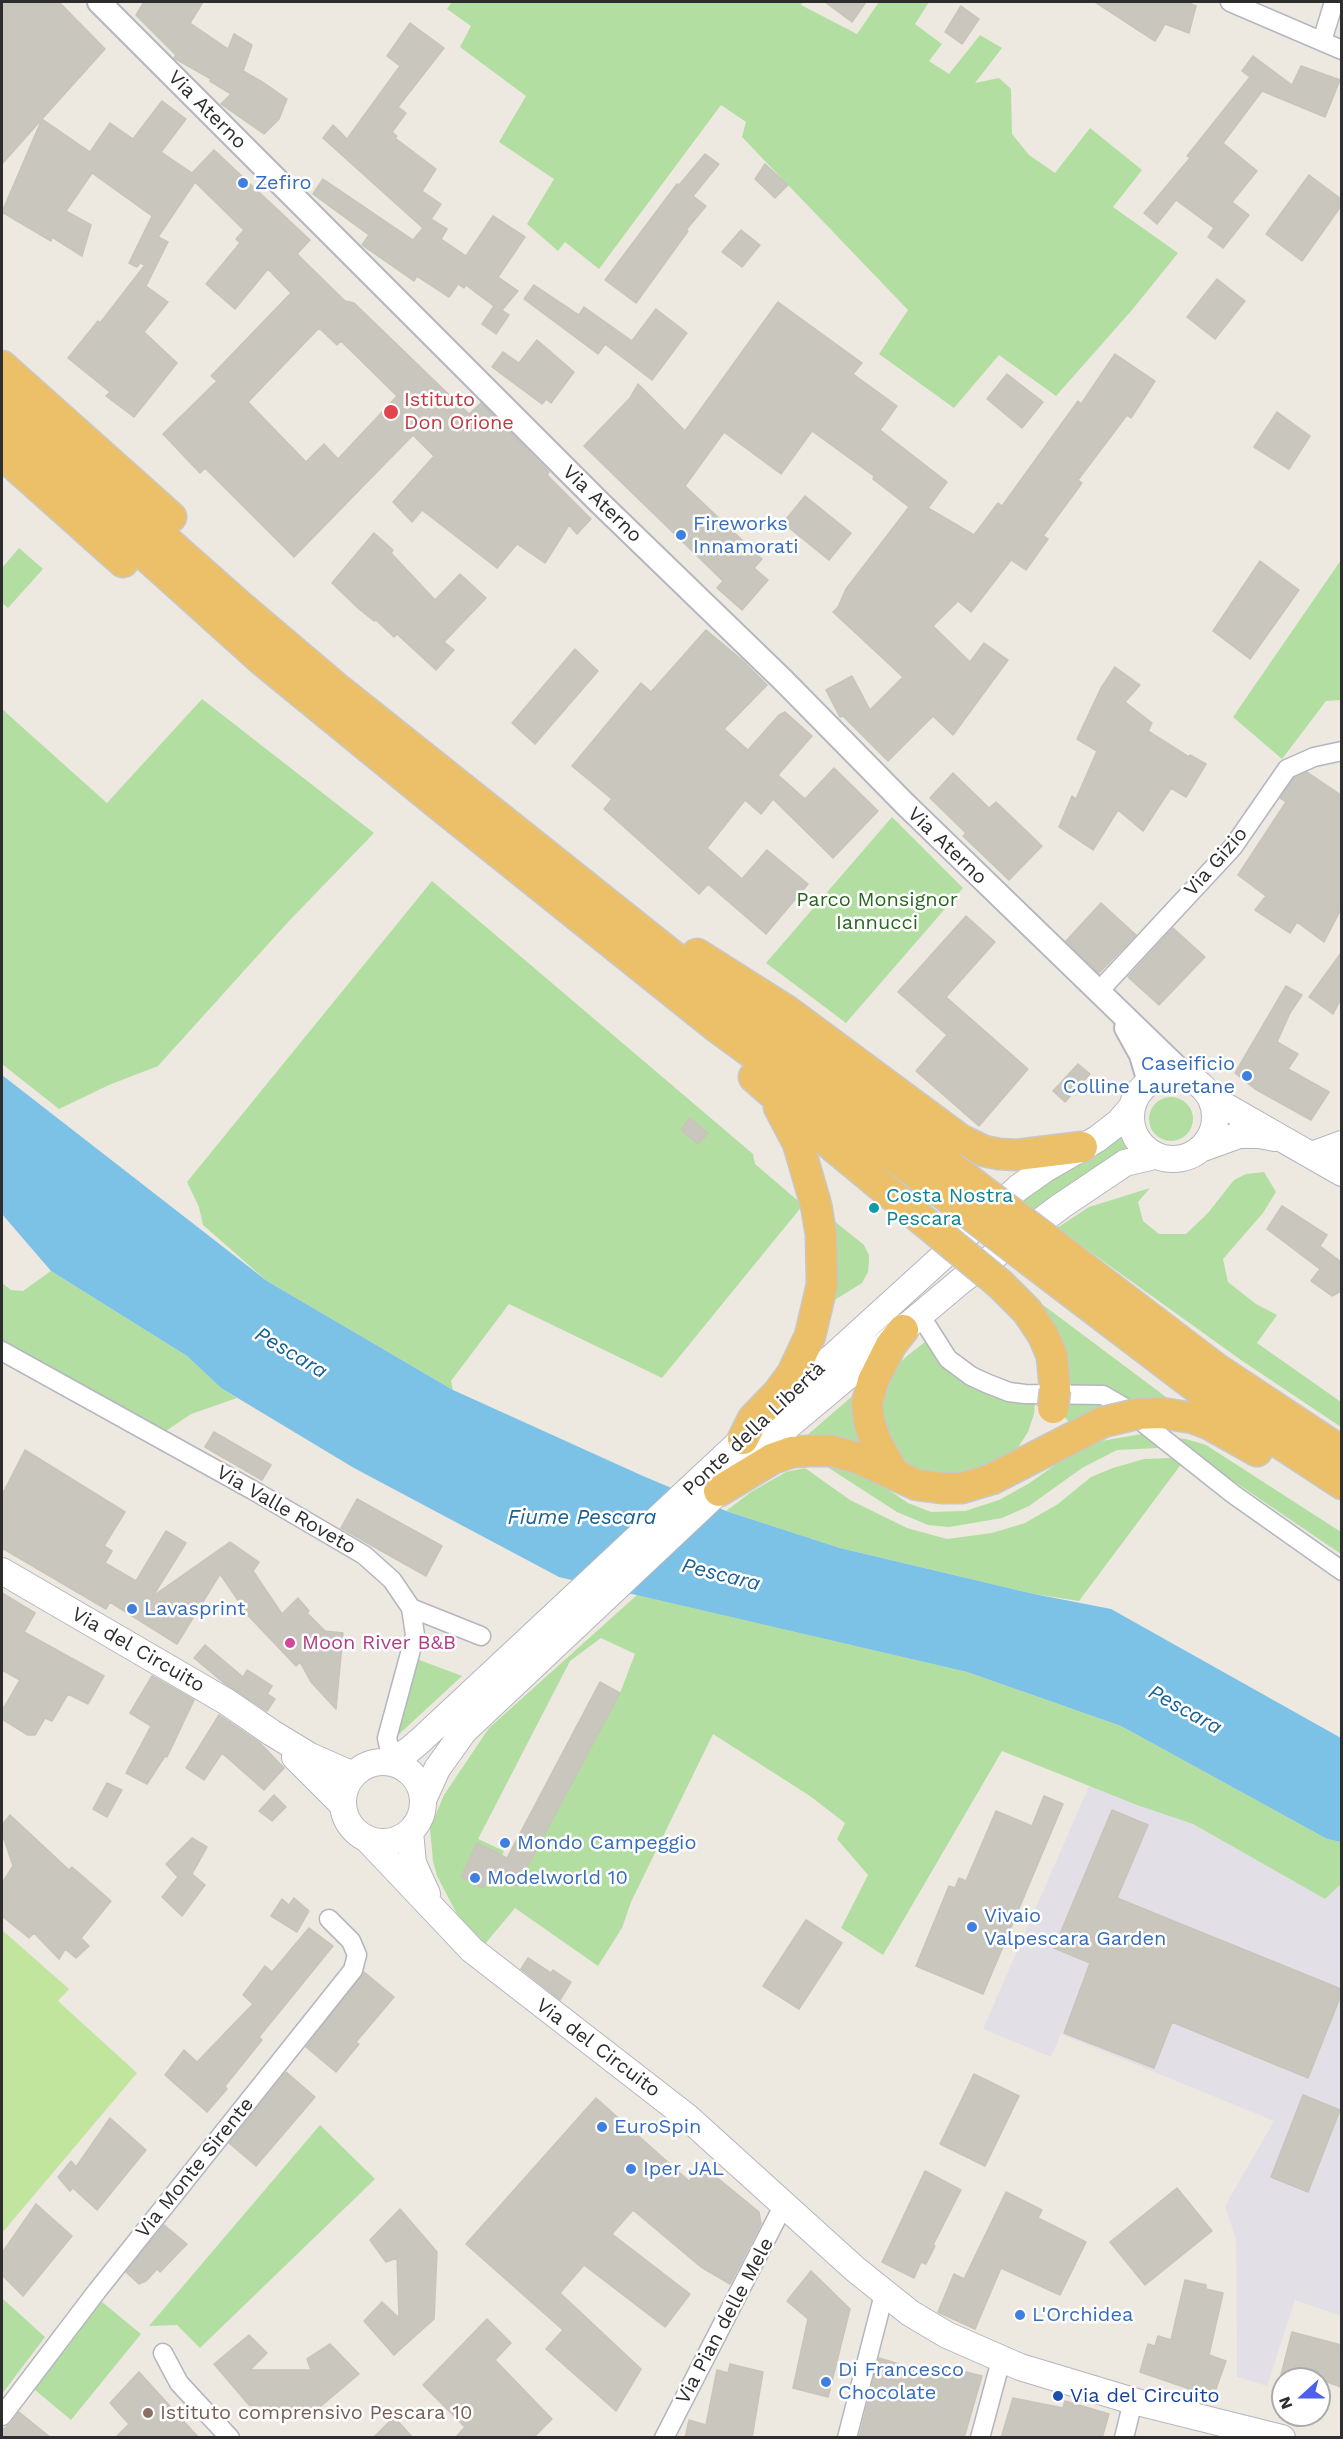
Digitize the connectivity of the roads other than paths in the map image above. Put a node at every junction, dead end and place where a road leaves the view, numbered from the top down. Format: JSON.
{"nodes":[{"id":1,"x":99,"y":2,"type":"edge"},
{"id":2,"x":1230,"y":2,"type":"edge"},
{"id":3,"x":1334,"y":2,"type":"edge"},
{"id":4,"x":1255,"y":6,"type":"edge"},
{"id":5,"x":1322,"y":41,"type":"junction"},
{"id":6,"x":1341,"y":50,"type":"edge"},
{"id":7,"x":2,"y":366,"type":"edge"},
{"id":8,"x":2,"y":395,"type":"edge"},
{"id":9,"x":2,"y":426,"type":"edge"},
{"id":10,"x":2,"y":454,"type":"edge"},
{"id":11,"x":364,"y":710,"type":"junction"},
{"id":12,"x":1341,"y":751,"type":"edge"},
{"id":13,"x":438,"y":804,"type":"junction"},
{"id":14,"x":620,"y":914,"type":"junction"},
{"id":15,"x":627,"y":955,"type":"junction"},
{"id":16,"x":1104,"y":996,"type":"junction"},
{"id":17,"x":1187,"y":1077,"type":"junction"},
{"id":18,"x":1149,"y":1083,"type":"junction"},
{"id":19,"x":769,"y":1089,"type":"junction"},
{"id":20,"x":1211,"y":1098,"type":"junction"},
{"id":21,"x":1131,"y":1108,"type":"junction"},
{"id":22,"x":1284,"y":1141,"type":"junction"},
{"id":23,"x":1341,"y":1144,"type":"edge"},
{"id":24,"x":1082,"y":1147,"type":"junction"},
{"id":25,"x":1203,"y":1148,"type":"junction"},
{"id":26,"x":1312,"y":1155,"type":"junction"},
{"id":27,"x":1154,"y":1156,"type":"junction"},
{"id":28,"x":1341,"y":1173,"type":"edge"},
{"id":29,"x":941,"y":1176,"type":"junction"},
{"id":30,"x":1039,"y":1250,"type":"junction"},
{"id":31,"x":912,"y":1323,"type":"junction"},
{"id":32,"x":2,"y":1352,"type":"edge"},
{"id":33,"x":776,"y":1414,"type":"junction"},
{"id":34,"x":743,"y":1439,"type":"joint"},
{"id":35,"x":1341,"y":1452,"type":"edge"},
{"id":36,"x":1025,"y":1463,"type":"junction"},
{"id":37,"x":1311,"y":1464,"type":"junction"},
{"id":38,"x":892,"y":1472,"type":"junction"},
{"id":39,"x":1341,"y":1484,"type":"edge"},
{"id":40,"x":719,"y":1491,"type":"junction"},
{"id":41,"x":2,"y":1571,"type":"edge"},
{"id":42,"x":1341,"y":1571,"type":"edge"},
{"id":43,"x":411,"y":1608,"type":"junction"},
{"id":44,"x":481,"y":1636,"type":"dead end"},
{"id":45,"x":486,"y":1694,"type":"junction"},
{"id":46,"x":272,"y":1733,"type":"junction"},
{"id":47,"x":394,"y":1762,"type":"junction"},
{"id":48,"x":353,"y":1775,"type":"junction"},
{"id":49,"x":423,"y":1800,"type":"junction"},
{"id":50,"x":343,"y":1805,"type":"junction"},
{"id":51,"x":410,"y":1832,"type":"junction"},
{"id":52,"x":366,"y":1838,"type":"junction"},
{"id":53,"x":329,"y":1918,"type":"dead end"},
{"id":54,"x":448,"y":1927,"type":"junction"},
{"id":55,"x":786,"y":2205,"type":"junction"},
{"id":56,"x":884,"y":2294,"type":"junction"},
{"id":57,"x":163,"y":2354,"type":"dead end"},
{"id":58,"x":1001,"y":2360,"type":"junction"},
{"id":59,"x":1133,"y":2401,"type":"junction"},
{"id":60,"x":2,"y":2416,"type":"edge"},
{"id":61,"x":230,"y":2438,"type":"edge"},
{"id":62,"x":664,"y":2438,"type":"edge"},
{"id":63,"x":847,"y":2438,"type":"edge"},
{"id":64,"x":980,"y":2438,"type":"edge"},
{"id":65,"x":1124,"y":2438,"type":"edge"},
{"id":66,"x":1282,"y":2438,"type":"edge"}],
"edges":[{"from":1,"to":16,"type":"street","name":"Via Aterno"},
{"from":2,"to":4,"type":"street"},
{"from":3,"to":5,"type":"street"},
{"from":4,"to":5,"type":"street"},
{"from":5,"to":6,"type":"street"},
{"from":7,"to":11,"type":"highway"},
{"from":8,"to":11,"type":"highway"},
{"from":9,"to":13,"type":"highway"},
{"from":10,"to":13,"type":"highway"},
{"from":11,"to":14,"type":"highway"},
{"from":12,"to":16,"type":"street","name":"Via Gizio"},
{"from":13,"to":15,"type":"highway"},
{"from":14,"to":24,"type":"highway"},
{"from":14,"to":29,"type":"highway"},
{"from":15,"to":19,"type":"highway"},
{"from":15,"to":29,"type":"highway"},
{"from":16,"to":17,"type":"street","name":"Via Aterno"},
{"from":16,"to":18,"type":"street","name":"Via Aterno"},
{"from":17,"to":18,"type":"main road"},
{"from":17,"to":20,"type":"main road"},
{"from":18,"to":21,"type":"main road"},
{"from":19,"to":33,"type":"highway"},
{"from":19,"to":36,"type":"highway","bridge":true},
{"from":20,"to":22,"type":"main road"},
{"from":20,"to":25,"type":"main road"},
{"from":21,"to":24,"type":"main road","name":"Ponte della Libertà"},
{"from":21,"to":27,"type":"main road"},
{"from":22,"to":25,"type":"main road"},
{"from":22,"to":26,"type":"main road"},
{"from":23,"to":26,"type":"main road"},
{"from":24,"to":33,"type":"main road","name":"Ponte della Libertà"},
{"from":25,"to":27,"type":"main road"},
{"from":26,"to":28,"type":"main road"},
{"from":27,"to":31,"type":"main road","name":"Ponte della Libertà"},
{"from":29,"to":30,"type":"highway","bridge":true},
{"from":30,"to":35,"type":"highway"},
{"from":30,"to":37,"type":"highway"},
{"from":31,"to":33,"type":"main road","name":"Ponte della Libertà"},
{"from":31,"to":38,"type":"highway"},
{"from":31,"to":42,"type":"street"},
{"from":32,"to":43,"type":"street","name":"Via Valle Roveto"},
{"from":33,"to":34,"type":"highway"},
{"from":33,"to":40,"type":"main road","name":"Ponte della Libertà"},
{"from":34,"to":45,"type":"main road","name":"Ponte della Libertà"},
{"from":36,"to":37,"type":"highway","bridge":true},
{"from":36,"to":38,"type":"highway"},
{"from":37,"to":39,"type":"highway"},
{"from":38,"to":40,"type":"highway"},
{"from":40,"to":45,"type":"main road","name":"Ponte della Libertà"},
{"from":41,"to":46,"type":"main road","name":"Via del Circuito"},
{"from":43,"to":44,"type":"street"},
{"from":43,"to":47,"type":"street","name":"Via Valle Roveto"},
{"from":45,"to":47,"type":"main road","name":"Ponte della Libertà"},
{"from":45,"to":49,"type":"main road","name":"Ponte della Libertà"},
{"from":46,"to":48,"type":"main road","name":"Via del Circuito"},
{"from":46,"to":50,"type":"main road","name":"Via del Circuito"},
{"from":47,"to":48,"type":"main road"},
{"from":47,"to":49,"type":"main road"},
{"from":48,"to":50,"type":"main road"},
{"from":49,"to":51,"type":"main road"},
{"from":50,"to":52,"type":"main road"},
{"from":51,"to":52,"type":"main road"},
{"from":51,"to":54,"type":"main road","name":"Via del Circuito"},
{"from":52,"to":54,"type":"main road","name":"Via del Circuito"},
{"from":53,"to":60,"type":"street","name":"Via Monte Sirente"},
{"from":54,"to":55,"type":"main road","name":"Via del Circuito"},
{"from":55,"to":56,"type":"main road","name":"Via del Circuito"},
{"from":55,"to":62,"type":"street","name":"Via Pian delle Mele"},
{"from":56,"to":58,"type":"main road","name":"Via del Circuito"},
{"from":56,"to":63,"type":"street"},
{"from":57,"to":61,"type":"street"},
{"from":58,"to":59,"type":"main road","name":"Via del Circuito"},
{"from":58,"to":64,"type":"street"},
{"from":59,"to":65,"type":"street"},
{"from":59,"to":66,"type":"main road","name":"Via del Circuito"}]}
